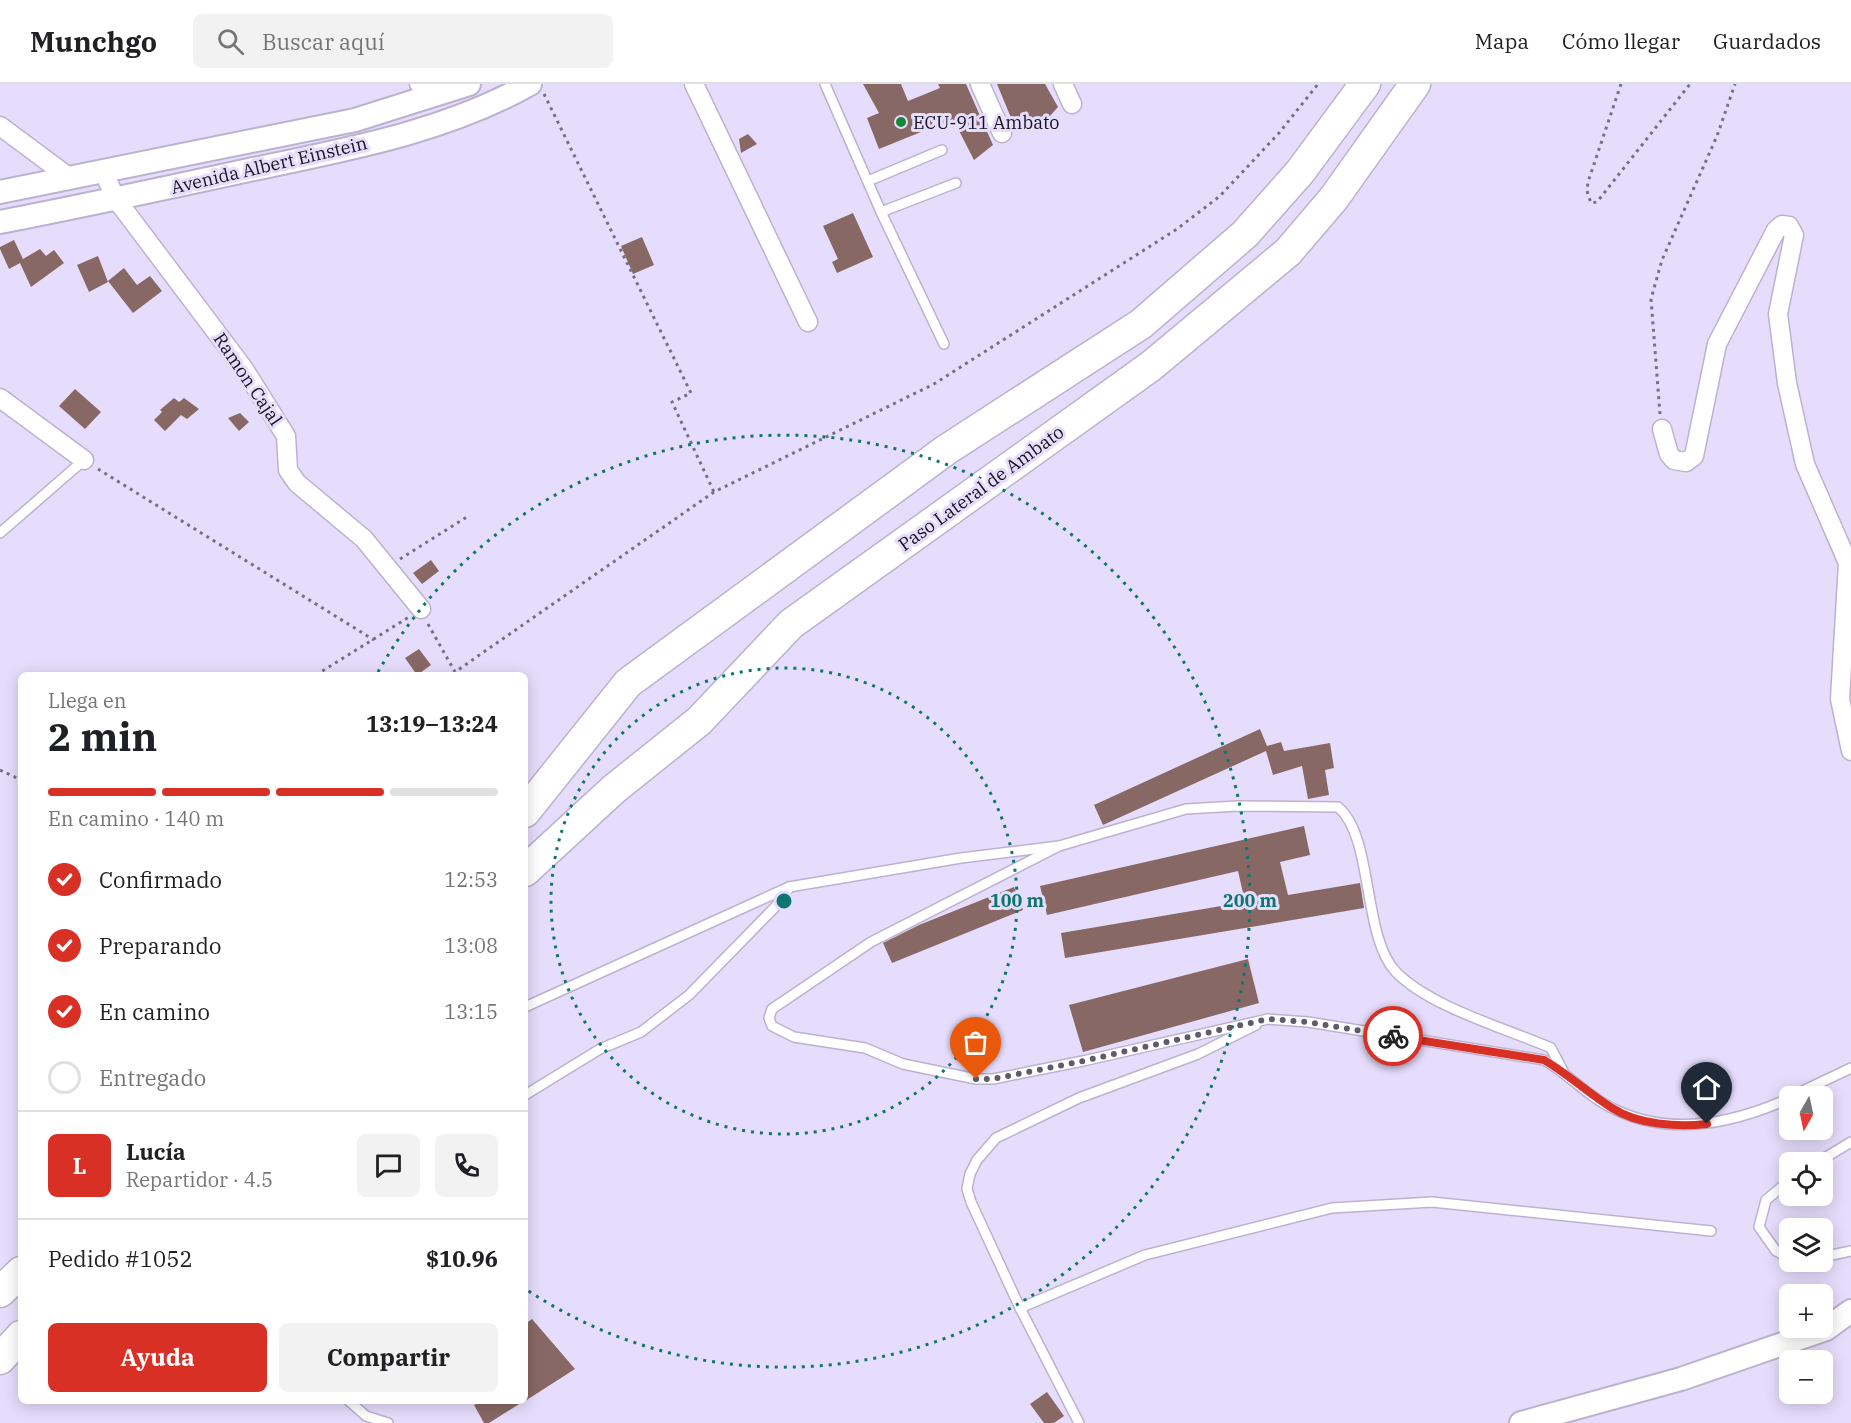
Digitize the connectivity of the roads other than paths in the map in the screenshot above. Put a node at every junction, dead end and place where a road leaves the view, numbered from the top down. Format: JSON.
{"nodes":[{"id":1,"x":469,"y":84,"type":"edge"},
{"id":2,"x":530,"y":84,"type":"edge"},
{"id":3,"x":694,"y":84,"type":"edge"},
{"id":4,"x":825,"y":84,"type":"edge"},
{"id":5,"x":980,"y":84,"type":"edge"},
{"id":6,"x":1063,"y":84,"type":"edge"},
{"id":7,"x":1365,"y":84,"type":"edge"},
{"id":8,"x":1415,"y":84,"type":"edge"},
{"id":9,"x":426,"y":91,"type":"edge"},
{"id":10,"x":1072,"y":104,"type":"dead end"},
{"id":11,"x":0,"y":126,"type":"edge"},
{"id":12,"x":1002,"y":133,"type":"dead end"},
{"id":13,"x":942,"y":150,"type":"dead end"},
{"id":14,"x":103,"y":171,"type":"junction"},
{"id":15,"x":70,"y":178,"type":"junction"},
{"id":16,"x":868,"y":181,"type":"junction"},
{"id":17,"x":956,"y":183,"type":"dead end"},
{"id":18,"x":0,"y":192,"type":"edge"},
{"id":19,"x":116,"y":199,"type":"junction"},
{"id":20,"x":881,"y":212,"type":"junction"},
{"id":21,"x":0,"y":222,"type":"edge"},
{"id":22,"x":808,"y":322,"type":"dead end"},
{"id":23,"x":944,"y":344,"type":"dead end"},
{"id":24,"x":0,"y":398,"type":"edge"},
{"id":25,"x":1662,"y":429,"type":"road end"},
{"id":26,"x":84,"y":460,"type":"joint"},
{"id":27,"x":0,"y":533,"type":"edge"},
{"id":28,"x":420,"y":609,"type":"road end"},
{"id":29,"x":1851,"y":751,"type":"edge"},
{"id":30,"x":528,"y":808,"type":"edge"},
{"id":31,"x":1059,"y":846,"type":"junction"},
{"id":32,"x":528,"y":868,"type":"edge"},
{"id":33,"x":789,"y":887,"type":"junction"},
{"id":34,"x":528,"y":1006,"type":"edge"},
{"id":35,"x":1268,"y":1019,"type":"junction"},
{"id":36,"x":1851,"y":1068,"type":"edge"},
{"id":37,"x":1563,"y":1071,"type":"junction"},
{"id":38,"x":1814,"y":1086,"type":"edge"},
{"id":39,"x":528,"y":1093,"type":"edge"},
{"id":40,"x":1779,"y":1103,"type":"edge"},
{"id":41,"x":1851,"y":1142,"type":"edge"},
{"id":42,"x":1833,"y":1153,"type":"edge"},
{"id":43,"x":1779,"y":1189,"type":"edge"},
{"id":44,"x":1711,"y":1231,"type":"dead end"},
{"id":45,"x":1851,"y":1251,"type":"edge"},
{"id":46,"x":1779,"y":1252,"type":"edge"},
{"id":47,"x":1833,"y":1255,"type":"edge"},
{"id":48,"x":18,"y":1275,"type":"edge"},
{"id":49,"x":0,"y":1292,"type":"edge"},
{"id":50,"x":1020,"y":1308,"type":"junction"},
{"id":51,"x":1851,"y":1311,"type":"edge"},
{"id":52,"x":18,"y":1339,"type":"edge"},
{"id":53,"x":0,"y":1359,"type":"edge"},
{"id":54,"x":352,"y":1404,"type":"edge"},
{"id":55,"x":388,"y":1423,"type":"edge"},
{"id":56,"x":1079,"y":1423,"type":"edge"},
{"id":57,"x":1521,"y":1423,"type":"edge"}],
"edges":[{"from":1,"to":9,"type":"street","name":"Avenida Albert Einstein"},
{"from":2,"to":19,"type":"street","name":"Avenida Albert Einstein"},
{"from":3,"to":22,"type":"street"},
{"from":4,"to":16,"type":"lane"},
{"from":5,"to":12,"type":"street"},
{"from":6,"to":10,"type":"street"},
{"from":7,"to":30,"type":"highway"},
{"from":8,"to":32,"type":"highway","name":"Paso Lateral de Ambato"},
{"from":9,"to":14,"type":"street","name":"Avenida Albert Einstein"},
{"from":11,"to":15,"type":"street"},
{"from":13,"to":16,"type":"lane"},
{"from":14,"to":15,"type":"street","name":"Avenida Albert Einstein"},
{"from":14,"to":19,"type":"street","name":"Ramon Cajal"},
{"from":15,"to":18,"type":"street","name":"Avenida Albert Einstein"},
{"from":16,"to":20,"type":"lane"},
{"from":17,"to":20,"type":"lane"},
{"from":19,"to":21,"type":"street","name":"Avenida Albert Einstein"},
{"from":19,"to":28,"type":"street","name":"Ramon Cajal"},
{"from":20,"to":23,"type":"lane"},
{"from":24,"to":26,"type":"street"},
{"from":25,"to":29,"type":"street"},
{"from":26,"to":27,"type":"lane"},
{"from":31,"to":33,"type":"lane"},
{"from":31,"to":35,"type":"lane"},
{"from":31,"to":37,"type":"lane"},
{"from":33,"to":34,"type":"lane"},
{"from":33,"to":39,"type":"lane"},
{"from":35,"to":37,"type":"lane"},
{"from":35,"to":50,"type":"lane"},
{"from":36,"to":38,"type":"lane"},
{"from":37,"to":40,"type":"lane"},
{"from":41,"to":42,"type":"lane"},
{"from":43,"to":46,"type":"lane"},
{"from":44,"to":50,"type":"lane"},
{"from":45,"to":47,"type":"lane"},
{"from":48,"to":49,"type":"highway"},
{"from":50,"to":56,"type":"lane"},
{"from":51,"to":57,"type":"street"},
{"from":52,"to":53,"type":"highway"},
{"from":54,"to":55,"type":"lane"}]}
